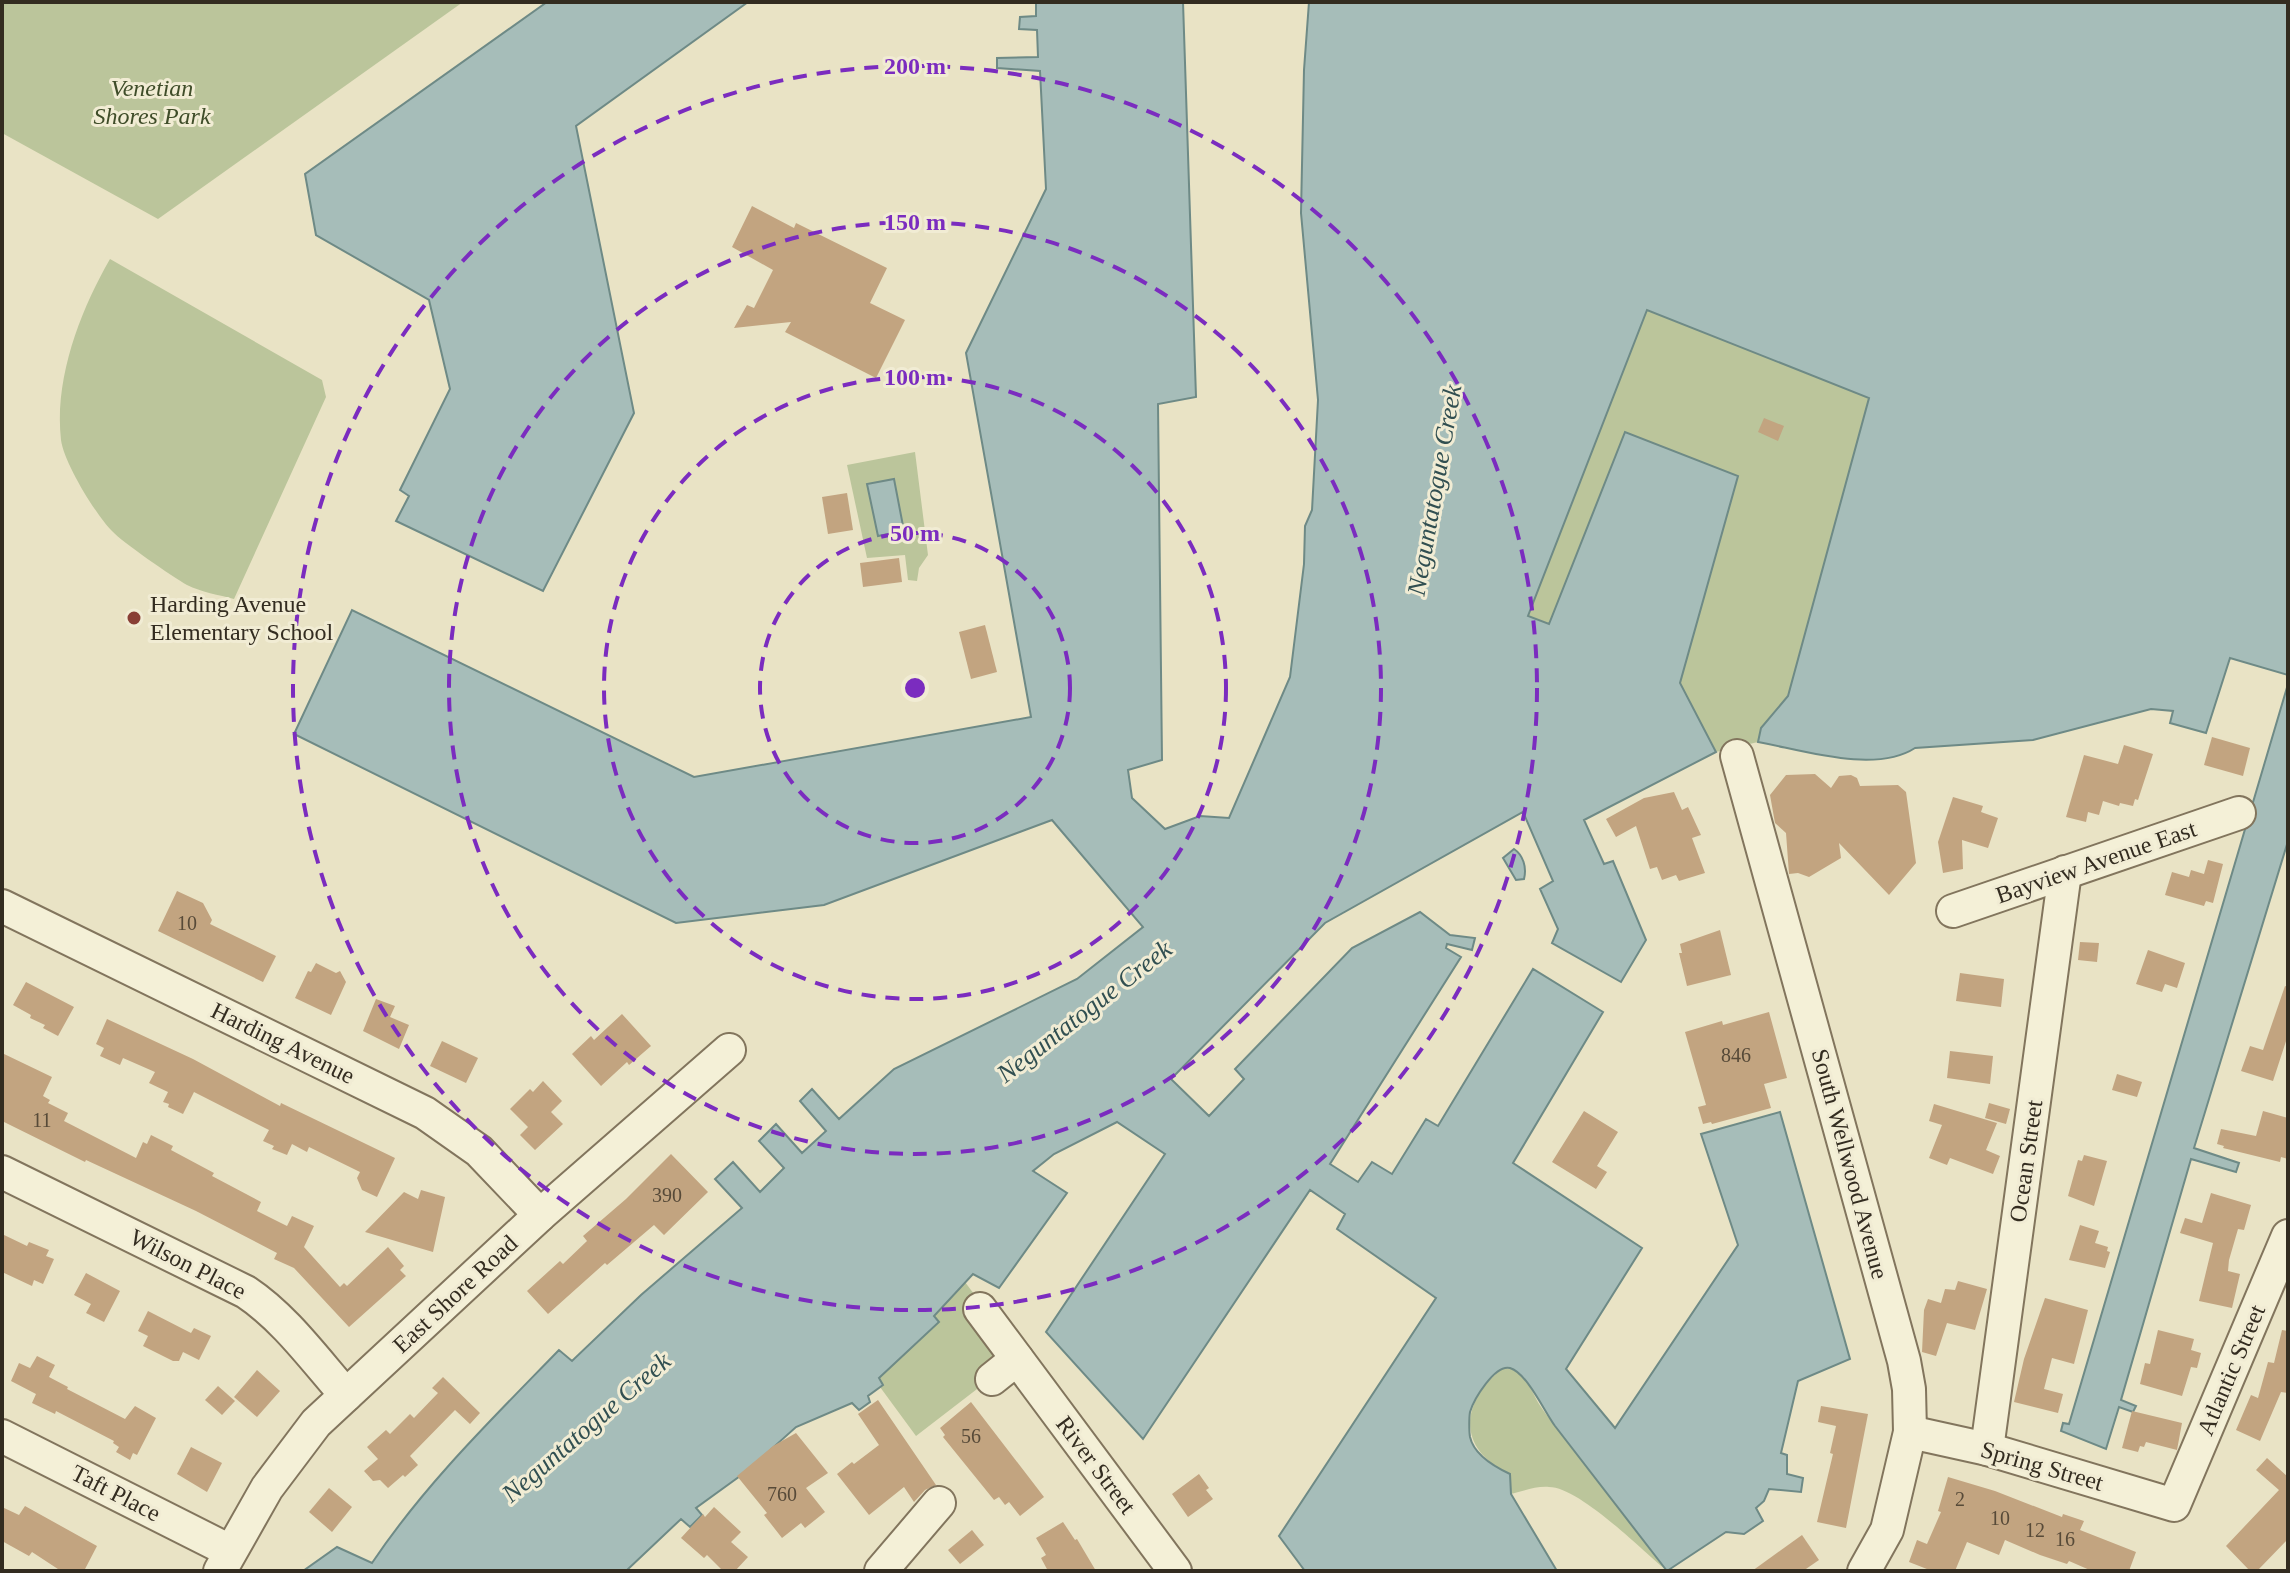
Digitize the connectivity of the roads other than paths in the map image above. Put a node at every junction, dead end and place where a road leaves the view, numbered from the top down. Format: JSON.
{"nodes":[{"id":1,"x":1737,"y":756,"type":"dead end"},
{"id":2,"x":2239,"y":813,"type":"dead end"},
{"id":3,"x":2065,"y":872,"type":"junction"},
{"id":4,"x":2,"y":906,"type":"edge"},
{"id":5,"x":1953,"y":911,"type":"dead end"},
{"id":6,"x":729,"y":1050,"type":"dead end"},
{"id":7,"x":2,"y":1172,"type":"edge"},
{"id":8,"x":540,"y":1215,"type":"junction"},
{"id":9,"x":2288,"y":1236,"type":"edge"},
{"id":10,"x":980,"y":1309,"type":"dead end"},
{"id":11,"x":1017,"y":1359,"type":"junction"},
{"id":12,"x":992,"y":1379,"type":"dead end"},
{"id":13,"x":346,"y":1395,"type":"junction"},
{"id":14,"x":1910,"y":1432,"type":"junction"},
{"id":15,"x":2,"y":1436,"type":"edge"},
{"id":16,"x":1987,"y":1449,"type":"junction"},
{"id":17,"x":939,"y":1503,"type":"dead end"},
{"id":18,"x":2174,"y":1505,"type":"joint"},
{"id":19,"x":225,"y":1561,"type":"edge"},
{"id":20,"x":896,"y":1565,"type":"edge"},
{"id":21,"x":1175,"y":1571,"type":"edge"},
{"id":22,"x":1864,"y":1571,"type":"edge"}],
"edges":[{"from":1,"to":14,"type":"street","name":"South Wellwood Avenue"},
{"from":2,"to":3,"type":"street","name":"Bayview Avenue East"},
{"from":3,"to":5,"type":"street","name":"Bayview Avenue East"},
{"from":3,"to":16,"type":"street","name":"Ocean Street"},
{"from":4,"to":8,"type":"street","name":"Harding Avenue"},
{"from":6,"to":8,"type":"street","name":"East Shore Road"},
{"from":7,"to":13,"type":"street","name":"Wilson Place"},
{"from":8,"to":13,"type":"street","name":"East Shore Road"},
{"from":9,"to":18,"type":"street","name":"Atlantic Street"},
{"from":10,"to":11,"type":"street","name":"River Street"},
{"from":11,"to":12,"type":"street"},
{"from":11,"to":21,"type":"street","name":"River Street"},
{"from":13,"to":19,"type":"street","name":"East Shore Road"},
{"from":14,"to":16,"type":"street","name":"Spring Street"},
{"from":14,"to":22,"type":"street","name":"South Wellwood Avenue"},
{"from":15,"to":19,"type":"street","name":"Taft Place"},
{"from":16,"to":18,"type":"street","name":"Spring Street"},
{"from":17,"to":20,"type":"street"}]}
